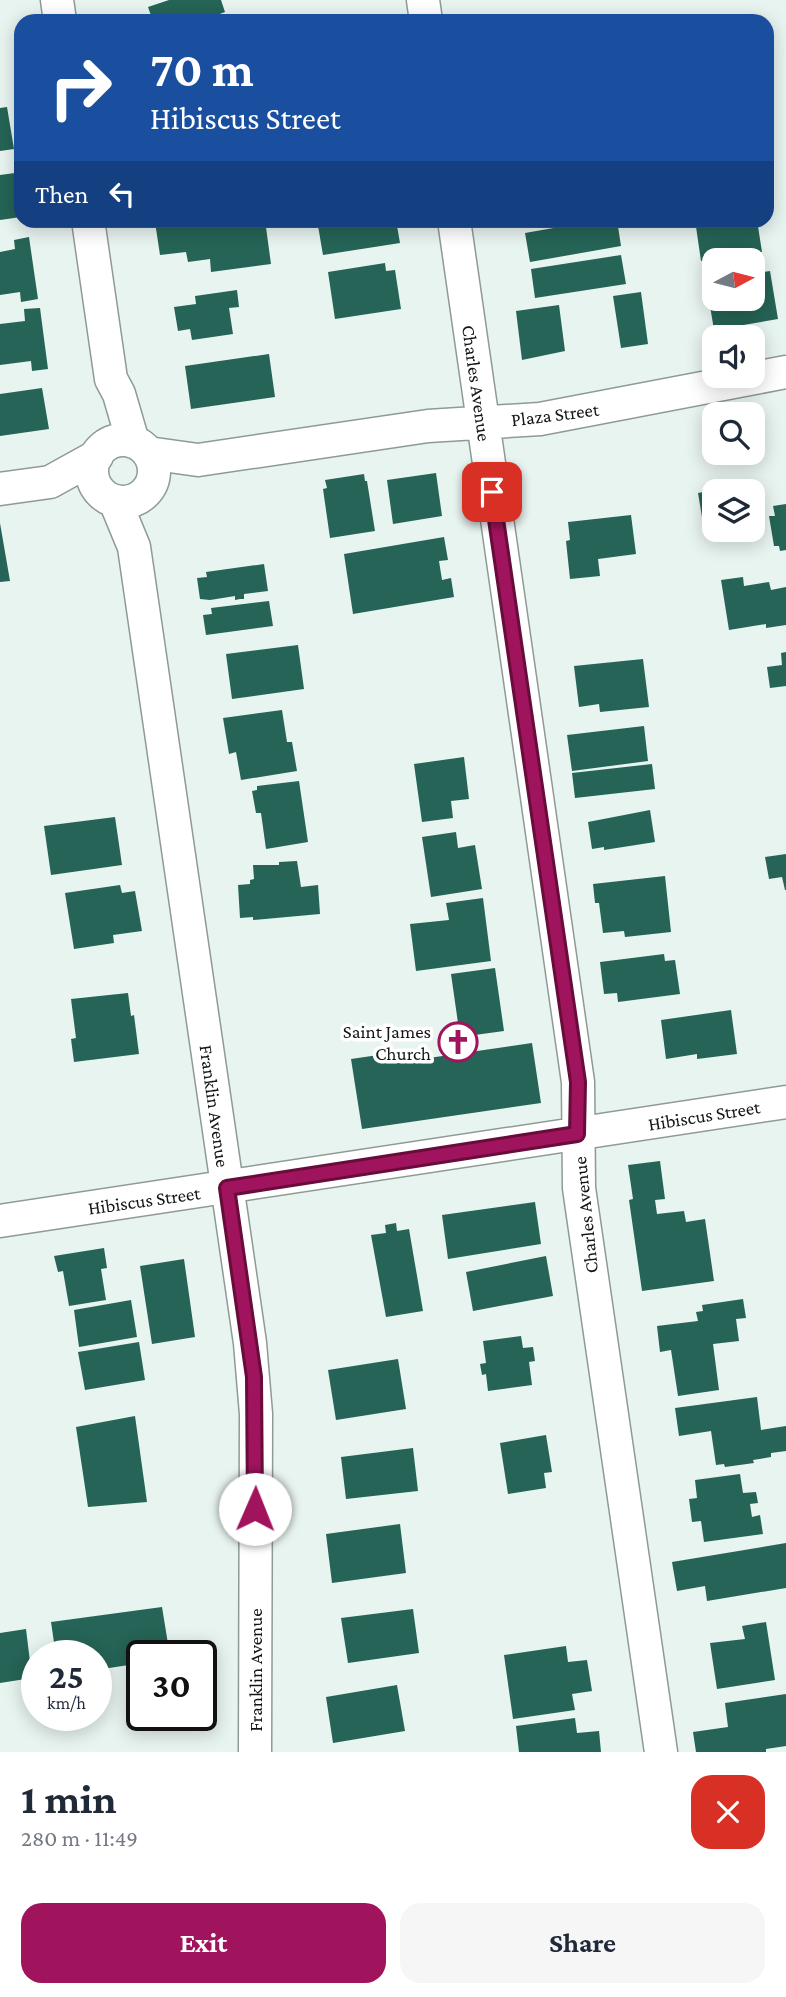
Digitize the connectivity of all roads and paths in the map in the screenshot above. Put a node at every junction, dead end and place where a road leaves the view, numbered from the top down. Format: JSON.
{"nodes":[{"id":1,"x":89,"y":228,"type":"edge"},
{"id":2,"x":455,"y":228,"type":"edge"},
{"id":3,"x":786,"y":372,"type":"edge"},
{"id":4,"x":482,"y":422,"type":"junction"},
{"id":5,"x":120,"y":449,"type":"junction"},
{"id":6,"x":198,"y":460,"type":"junction"},
{"id":7,"x":50,"y":482,"type":"junction"},
{"id":8,"x":149,"y":488,"type":"junction"},
{"id":9,"x":0,"y":489,"type":"edge"},
{"id":10,"x":108,"y":497,"type":"junction"},
{"id":11,"x":134,"y":547,"type":"junction"},
{"id":12,"x":786,"y":1102,"type":"edge"},
{"id":13,"x":577,"y":1134,"type":"junction"},
{"id":14,"x":227,"y":1188,"type":"junction"},
{"id":15,"x":0,"y":1221,"type":"edge"},
{"id":16,"x":255,"y":1752,"type":"edge"},
{"id":17,"x":661,"y":1752,"type":"edge"}],
"edges":[{"from":1,"to":5,"type":"street"},
{"from":2,"to":4,"type":"street","name":"Charles Avenue"},
{"from":3,"to":4,"type":"street","name":"Plaza Street"},
{"from":4,"to":6,"type":"street","name":"Plaza Street"},
{"from":4,"to":13,"type":"street","name":"Charles Avenue"},
{"from":5,"to":6,"type":"street","name":"Plaza Street"},
{"from":5,"to":7,"type":"street"},
{"from":5,"to":8,"type":"street"},
{"from":5,"to":10,"type":"street"},
{"from":6,"to":8,"type":"street","name":"Plaza Street"},
{"from":7,"to":9,"type":"street"},
{"from":7,"to":10,"type":"street"},
{"from":8,"to":10,"type":"street"},
{"from":8,"to":11,"type":"street","name":"Franklin Avenue"},
{"from":10,"to":11,"type":"street","name":"Franklin Avenue"},
{"from":11,"to":14,"type":"street","name":"Franklin Avenue"},
{"from":12,"to":13,"type":"street","name":"Hibiscus Street"},
{"from":13,"to":14,"type":"street","name":"Hibiscus Street"},
{"from":13,"to":17,"type":"street","name":"Charles Avenue"},
{"from":14,"to":15,"type":"street","name":"Hibiscus Street"},
{"from":14,"to":16,"type":"street","name":"Franklin Avenue"}]}
